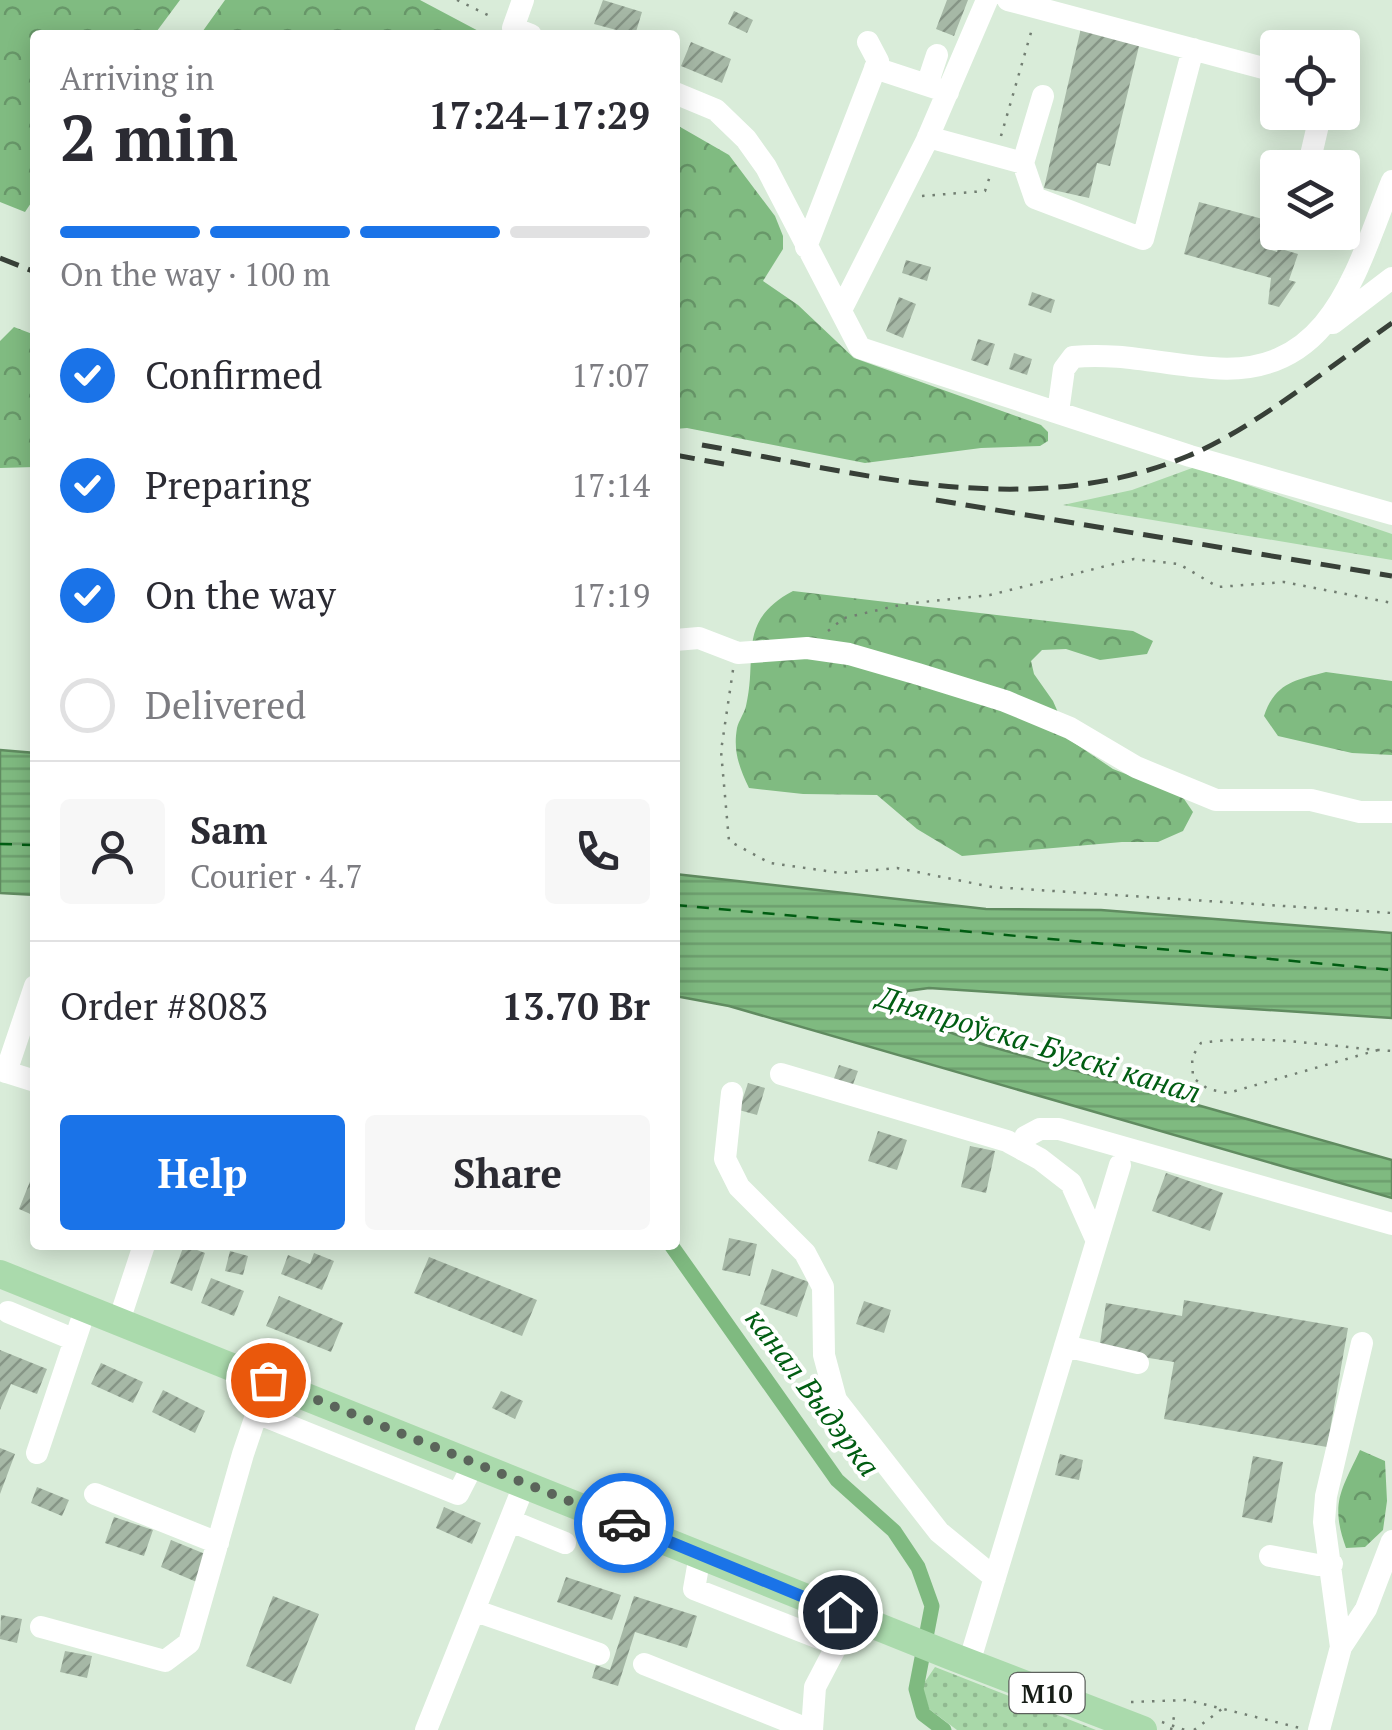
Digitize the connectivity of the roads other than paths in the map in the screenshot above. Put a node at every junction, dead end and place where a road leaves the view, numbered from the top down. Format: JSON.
{"nodes":[{"id":1,"x":524,"y":0,"type":"edge"},
{"id":2,"x":988,"y":0,"type":"edge"},
{"id":3,"x":1008,"y":0,"type":"edge"},
{"id":4,"x":522,"y":30,"type":"edge"},
{"id":5,"x":868,"y":42,"type":"dead end"},
{"id":6,"x":1193,"y":50,"type":"junction"},
{"id":7,"x":937,"y":55,"type":"dead end"},
{"id":8,"x":1260,"y":67,"type":"edge"},
{"id":9,"x":876,"y":68,"type":"junction"},
{"id":10,"x":938,"y":89,"type":"junction"},
{"id":11,"x":680,"y":96,"type":"edge"},
{"id":12,"x":1043,"y":96,"type":"dead end"},
{"id":13,"x":928,"y":137,"type":"junction"},
{"id":14,"x":1023,"y":163,"type":"junction"},
{"id":15,"x":1392,"y":181,"type":"edge"},
{"id":16,"x":806,"y":247,"type":"junction"},
{"id":17,"x":1392,"y":278,"type":"edge"},
{"id":18,"x":841,"y":310,"type":"junction"},
{"id":19,"x":1318,"y":334,"type":"junction"},
{"id":20,"x":1058,"y":412,"type":"junction"},
{"id":21,"x":1392,"y":514,"type":"edge"},
{"id":22,"x":680,"y":640,"type":"edge"},
{"id":23,"x":1392,"y":812,"type":"edge"},
{"id":24,"x":30,"y":999,"type":"edge"},
{"id":25,"x":3,"y":1071,"type":"edge"},
{"id":26,"x":781,"y":1074,"type":"dead end"},
{"id":27,"x":30,"y":1079,"type":"edge"},
{"id":28,"x":732,"y":1094,"type":"dead end"},
{"id":29,"x":1023,"y":1150,"type":"junction"},
{"id":30,"x":1120,"y":1165,"type":"dead end"},
{"id":31,"x":1392,"y":1224,"type":"edge"},
{"id":32,"x":1096,"y":1239,"type":"junction"},
{"id":33,"x":142,"y":1250,"type":"edge"},
{"id":34,"x":0,"y":1274,"type":"edge"},
{"id":35,"x":86,"y":1308,"type":"junction"},
{"id":36,"x":8,"y":1312,"type":"dead end"},
{"id":37,"x":119,"y":1321,"type":"junction"},
{"id":38,"x":75,"y":1340,"type":"junction"},
{"id":39,"x":1362,"y":1343,"type":"dead end"},
{"id":40,"x":1065,"y":1346,"type":"junction"},
{"id":41,"x":1138,"y":1364,"type":"dead end"},
{"id":42,"x":268,"y":1380,"type":"junction"},
{"id":43,"x":256,"y":1413,"type":"junction"},
{"id":44,"x":38,"y":1453,"type":"dead end"},
{"id":45,"x":474,"y":1463,"type":"junction"},
{"id":46,"x":526,"y":1483,"type":"junction"},
{"id":47,"x":95,"y":1494,"type":"dead end"},
{"id":48,"x":511,"y":1521,"type":"junction"},
{"id":49,"x":1392,"y":1541,"type":"edge"},
{"id":50,"x":218,"y":1543,"type":"junction"},
{"id":51,"x":565,"y":1544,"type":"dead end"},
{"id":52,"x":700,"y":1554,"type":"junction"},
{"id":53,"x":1270,"y":1556,"type":"dead end"},
{"id":54,"x":1332,"y":1564,"type":"junction"},
{"id":55,"x":995,"y":1578,"type":"junction"},
{"id":56,"x":476,"y":1611,"type":"junction"},
{"id":57,"x":875,"y":1626,"type":"junction"},
{"id":58,"x":41,"y":1627,"type":"dead end"},
{"id":59,"x":836,"y":1644,"type":"junction"},
{"id":60,"x":1341,"y":1647,"type":"junction"},
{"id":61,"x":599,"y":1654,"type":"dead end"},
{"id":62,"x":960,"y":1660,"type":"junction"},
{"id":63,"x":644,"y":1664,"type":"dead end"},
{"id":64,"x":1149,"y":1725,"type":"edge"},
{"id":65,"x":426,"y":1730,"type":"edge"},
{"id":66,"x":811,"y":1730,"type":"edge"},
{"id":67,"x":1319,"y":1730,"type":"edge"}],
"edges":[{"from":1,"to":4,"type":"street"},
{"from":2,"to":10,"type":"street"},
{"from":3,"to":6,"type":"street"},
{"from":5,"to":9,"type":"street"},
{"from":6,"to":8,"type":"street"},
{"from":6,"to":14,"type":"street"},
{"from":7,"to":10,"type":"street"},
{"from":9,"to":10,"type":"street"},
{"from":9,"to":16,"type":"street"},
{"from":10,"to":13,"type":"street"},
{"from":11,"to":16,"type":"street"},
{"from":12,"to":14,"type":"street"},
{"from":13,"to":14,"type":"street"},
{"from":13,"to":18,"type":"street"},
{"from":15,"to":19,"type":"street"},
{"from":16,"to":18,"type":"street"},
{"from":17,"to":19,"type":"street"},
{"from":18,"to":20,"type":"street"},
{"from":19,"to":20,"type":"street"},
{"from":20,"to":21,"type":"street"},
{"from":22,"to":23,"type":"street"},
{"from":24,"to":25,"type":"street"},
{"from":25,"to":27,"type":"street"},
{"from":26,"to":29,"type":"street"},
{"from":28,"to":55,"type":"street"},
{"from":29,"to":31,"type":"street"},
{"from":29,"to":32,"type":"street"},
{"from":30,"to":32,"type":"street"},
{"from":32,"to":40,"type":"street"},
{"from":33,"to":37,"type":"street"},
{"from":34,"to":35,"type":"main road","number":"М10"},
{"from":35,"to":37,"type":"main road","number":"М10"},
{"from":35,"to":38,"type":"street"},
{"from":36,"to":38,"type":"street"},
{"from":37,"to":42,"type":"main road","number":"М10"},
{"from":38,"to":44,"type":"street"},
{"from":39,"to":54,"type":"street"},
{"from":40,"to":41,"type":"street"},
{"from":40,"to":55,"type":"street"},
{"from":42,"to":43,"type":"street"},
{"from":42,"to":45,"type":"main road","number":"М10"},
{"from":43,"to":45,"type":"street"},
{"from":43,"to":50,"type":"street"},
{"from":45,"to":46,"type":"main road","number":"М10"},
{"from":46,"to":48,"type":"street"},
{"from":46,"to":52,"type":"main road","number":"М10"},
{"from":47,"to":50,"type":"street"},
{"from":48,"to":51,"type":"street"},
{"from":48,"to":56,"type":"street"},
{"from":49,"to":60,"type":"street"},
{"from":50,"to":58,"type":"street"},
{"from":52,"to":57,"type":"main road","number":"М10"},
{"from":52,"to":59,"type":"street"},
{"from":53,"to":54,"type":"street"},
{"from":54,"to":60,"type":"street"},
{"from":55,"to":62,"type":"street"},
{"from":56,"to":61,"type":"street"},
{"from":56,"to":65,"type":"street"},
{"from":57,"to":59,"type":"street"},
{"from":57,"to":62,"type":"main road","number":"М10"},
{"from":59,"to":66,"type":"street"},
{"from":60,"to":67,"type":"street"},
{"from":62,"to":64,"type":"main road","number":"М10"},
{"from":63,"to":66,"type":"street"}]}
